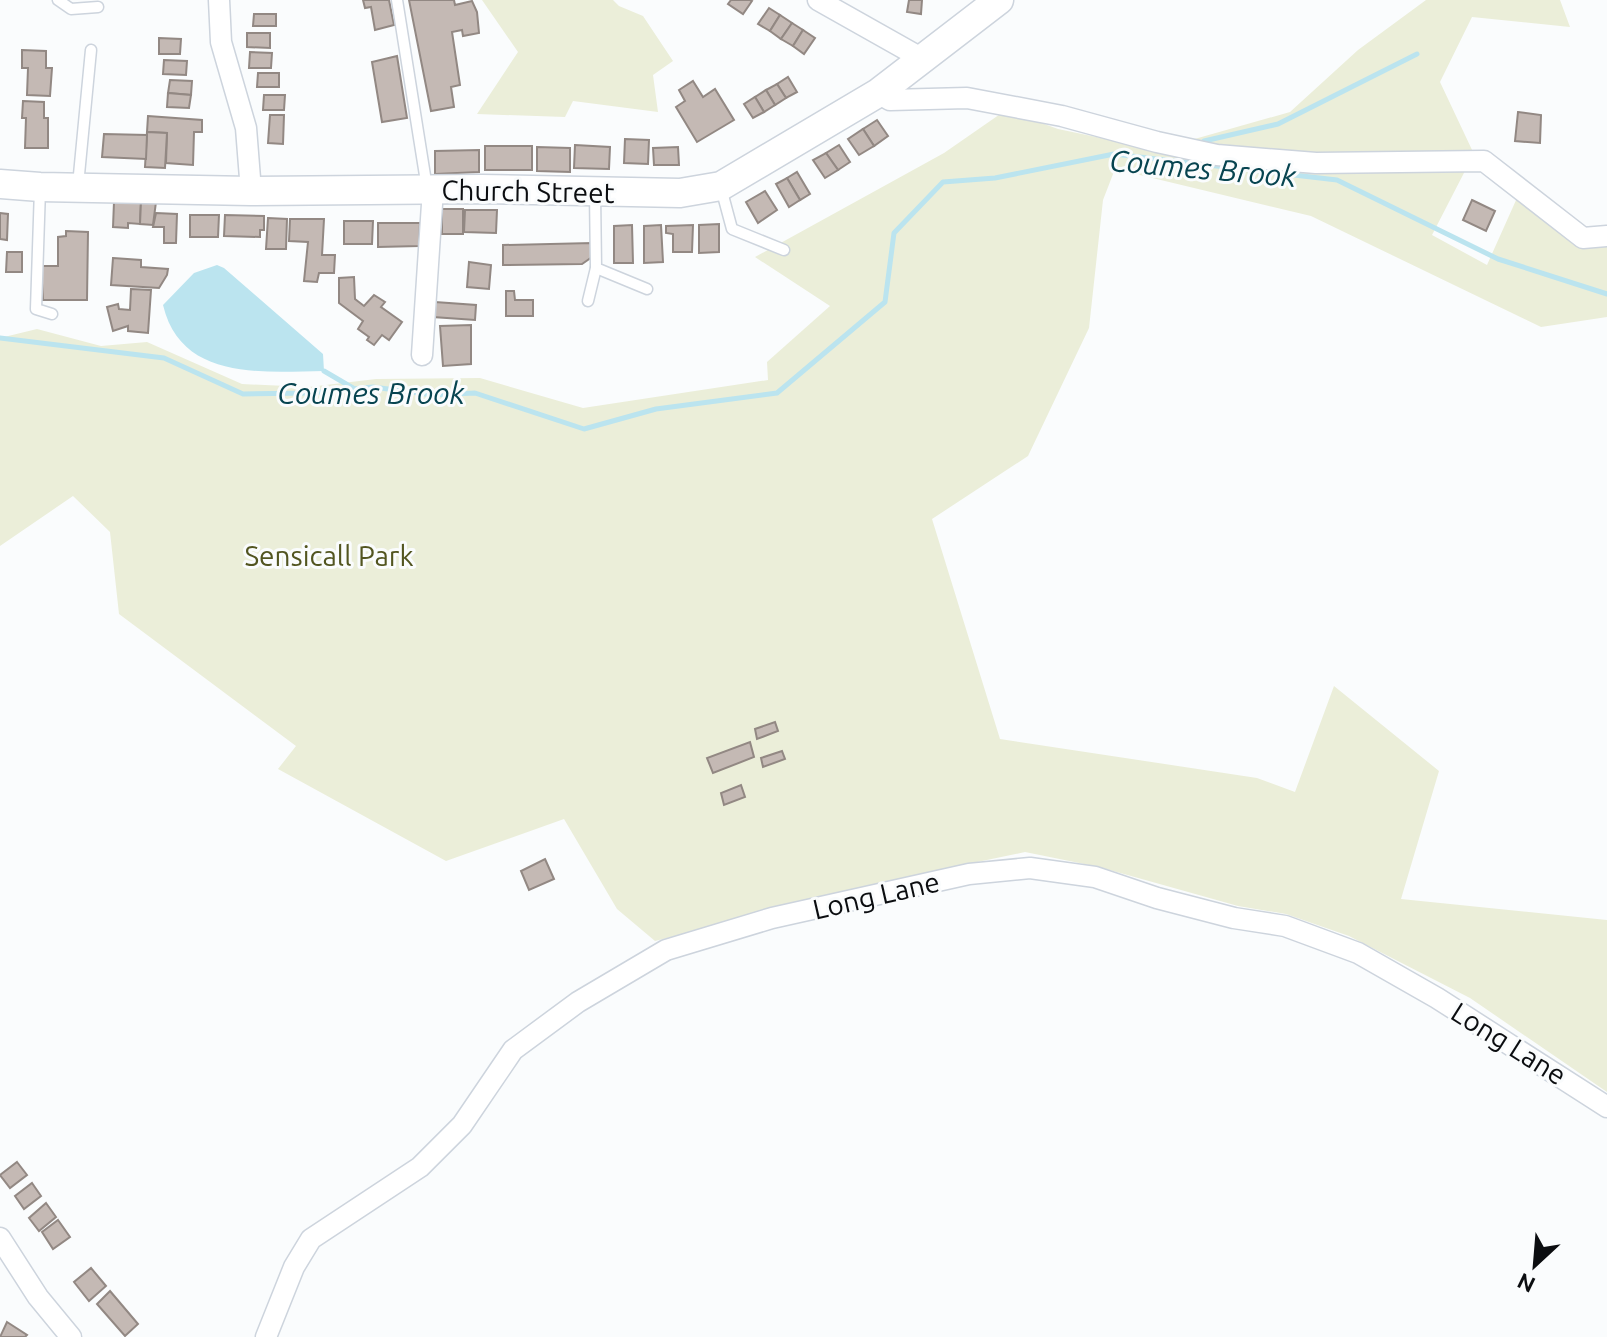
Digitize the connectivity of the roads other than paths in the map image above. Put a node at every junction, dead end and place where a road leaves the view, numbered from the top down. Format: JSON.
{"nodes":[{"id":1,"x":58,"y":0,"type":"edge"},
{"id":2,"x":93,"y":0,"type":"edge"},
{"id":3,"x":219,"y":0,"type":"edge"},
{"id":4,"x":397,"y":0,"type":"edge"},
{"id":5,"x":818,"y":0,"type":"edge"},
{"id":6,"x":999,"y":0,"type":"edge"},
{"id":7,"x":91,"y":50,"type":"dead end"},
{"id":8,"x":921,"y":58,"type":"junction"},
{"id":9,"x":878,"y":93,"type":"junction"},
{"id":10,"x":0,"y":184,"type":"edge"},
{"id":11,"x":721,"y":186,"type":"junction"},
{"id":12,"x":40,"y":187,"type":"junction"},
{"id":13,"x":78,"y":187,"type":"junction"},
{"id":14,"x":430,"y":190,"type":"junction"},
{"id":15,"x":251,"y":191,"type":"junction"},
{"id":16,"x":595,"y":191,"type":"junction"},
{"id":17,"x":1607,"y":236,"type":"edge"},
{"id":18,"x":784,"y":250,"type":"dead end"},
{"id":19,"x":596,"y":268,"type":"junction"},
{"id":20,"x":647,"y":289,"type":"dead end"},
{"id":21,"x":588,"y":301,"type":"dead end"},
{"id":22,"x":52,"y":314,"type":"dead end"},
{"id":23,"x":422,"y":355,"type":"dead end"},
{"id":24,"x":1607,"y":1107,"type":"edge"},
{"id":25,"x":0,"y":1238,"type":"edge"},
{"id":26,"x":71,"y":1337,"type":"edge"},
{"id":27,"x":266,"y":1337,"type":"edge"}],
"edges":[{"from":1,"to":2,"type":"lane"},
{"from":3,"to":15,"type":"street"},
{"from":4,"to":14,"type":"lane"},
{"from":5,"to":8,"type":"street"},
{"from":6,"to":8,"type":"street","name":"Church Street"},
{"from":7,"to":13,"type":"lane"},
{"from":8,"to":9,"type":"street","name":"Church Street"},
{"from":9,"to":11,"type":"street","name":"Church Street"},
{"from":9,"to":17,"type":"street"},
{"from":10,"to":12,"type":"street","name":"Church Street"},
{"from":11,"to":16,"type":"street","name":"Church Street"},
{"from":11,"to":18,"type":"lane"},
{"from":12,"to":13,"type":"street","name":"Church Street"},
{"from":12,"to":22,"type":"lane"},
{"from":13,"to":15,"type":"street","name":"Church Street"},
{"from":14,"to":15,"type":"street","name":"Church Street"},
{"from":14,"to":16,"type":"street","name":"Church Street"},
{"from":14,"to":23,"type":"street"},
{"from":16,"to":19,"type":"lane"},
{"from":19,"to":20,"type":"lane"},
{"from":19,"to":21,"type":"lane"},
{"from":24,"to":27,"type":"street","name":"Long Lane"},
{"from":25,"to":26,"type":"street"}]}
